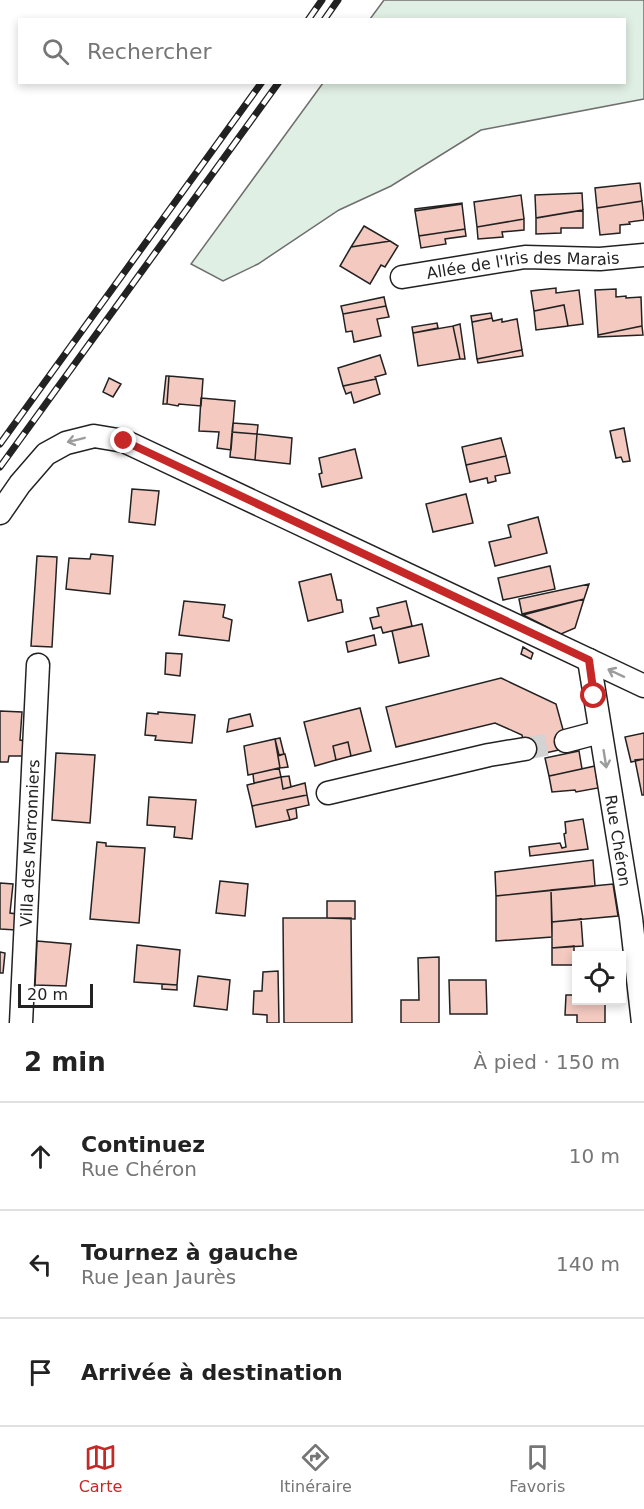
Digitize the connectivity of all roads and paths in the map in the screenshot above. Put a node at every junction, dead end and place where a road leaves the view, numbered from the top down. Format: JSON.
{"nodes":[{"id":1,"x":644,"y":255,"type":"edge"},
{"id":2,"x":402,"y":277,"type":"dead end"},
{"id":3,"x":0,"y":513,"type":"edge"},
{"id":4,"x":589,"y":660,"type":"junction"},
{"id":5,"x":38,"y":665,"type":"dead end"},
{"id":6,"x":644,"y":686,"type":"edge"},
{"id":7,"x":600,"y":732,"type":"junction"},
{"id":8,"x":566,"y":741,"type":"tunnel mouth"},
{"id":9,"x":525,"y":749,"type":"tunnel mouth"},
{"id":10,"x":328,"y":793,"type":"dead end"},
{"id":11,"x":21,"y":1023,"type":"edge"},
{"id":12,"x":643,"y":1023,"type":"edge"}],
"edges":[{"from":1,"to":2,"type":"street","name":"Allée de l'Iris des Marais"},
{"from":4,"to":3,"type":"street","one_way":true},
{"from":6,"to":4,"type":"street","one_way":true},
{"from":4,"to":7,"type":"street","name":"Rue Chéron"},
{"from":5,"to":11,"type":"street","name":"Villa des Marronniers"},
{"from":7,"to":8,"type":"street"},
{"from":7,"to":12,"type":"street","name":"Rue Chéron","one_way":true},
{"from":9,"to":10,"type":"street"}]}
